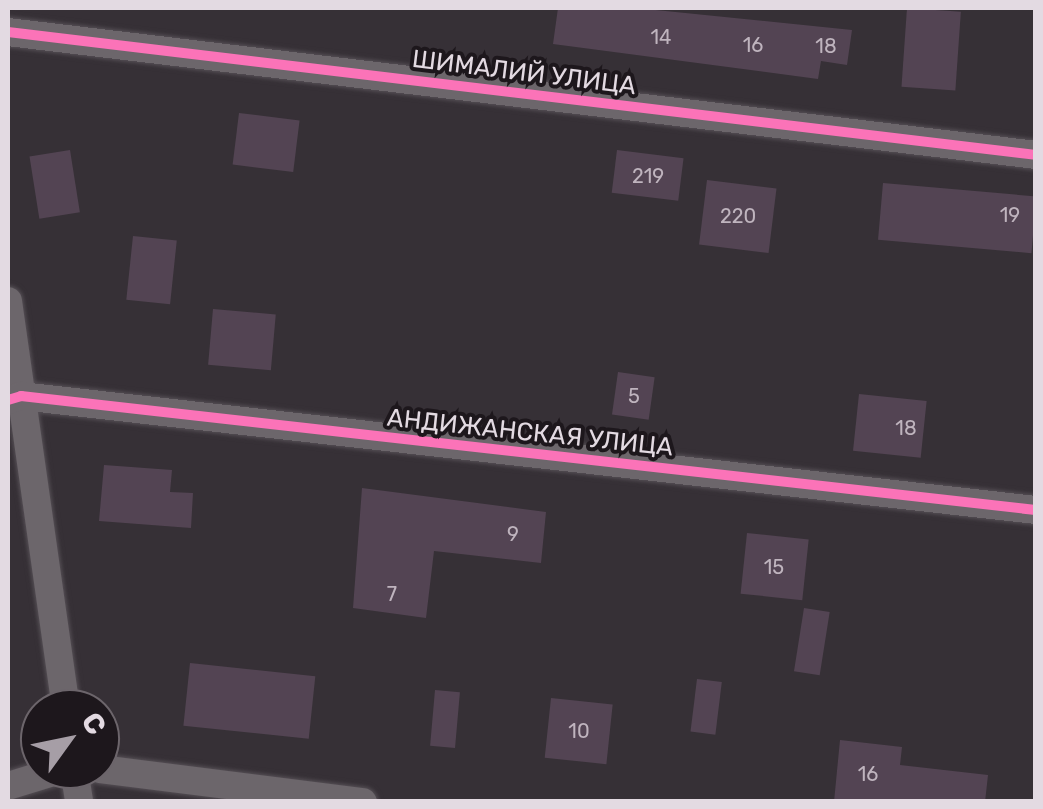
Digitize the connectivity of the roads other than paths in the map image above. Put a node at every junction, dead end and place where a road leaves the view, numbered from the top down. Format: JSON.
{"nodes":[{"id":1,"x":8,"y":32,"type":"edge"},
{"id":2,"x":1036,"y":154,"type":"edge"},
{"id":3,"x":8,"y":302,"type":"edge"},
{"id":4,"x":14,"y":398,"type":"edge"},
{"id":5,"x":1036,"y":510,"type":"edge"},
{"id":6,"x":63,"y":689,"type":"edge"},
{"id":7,"x":120,"y":772,"type":"edge"},
{"id":8,"x":363,"y":802,"type":"edge"}],
"edges":[{"from":1,"to":2,"type":"street","name":"ШИМАЛИЙ УЛИЦА"},
{"from":3,"to":4,"type":"street"},
{"from":4,"to":5,"type":"street","name":"АНДИЖАНСКАЯ УЛИЦА"},
{"from":4,"to":6,"type":"street"},
{"from":7,"to":8,"type":"street"}]}
